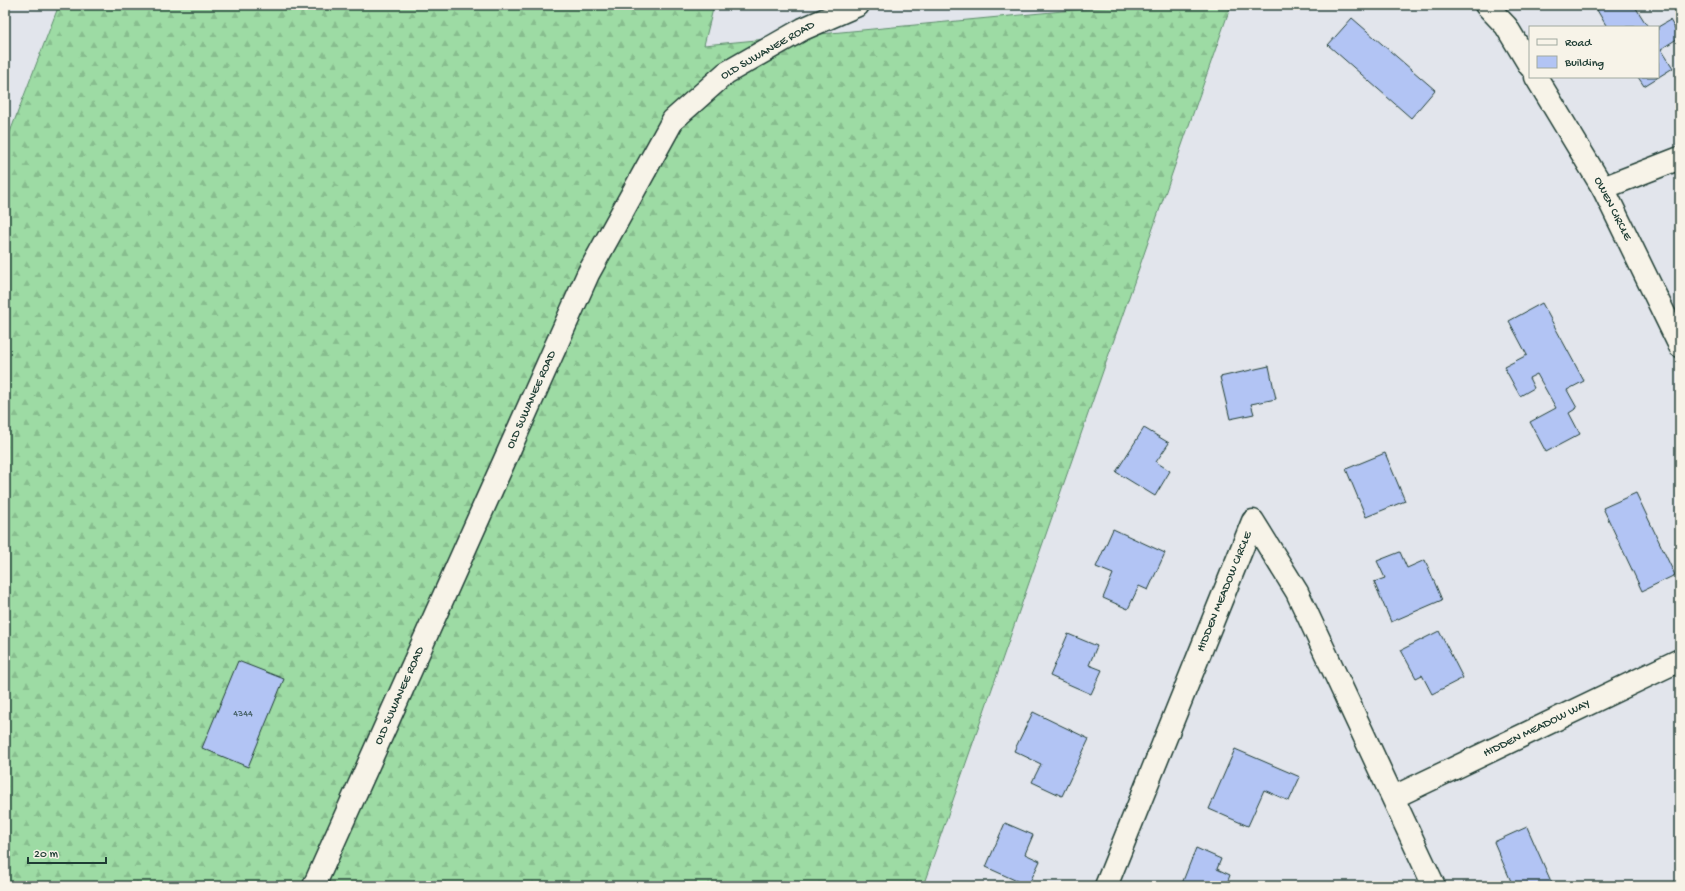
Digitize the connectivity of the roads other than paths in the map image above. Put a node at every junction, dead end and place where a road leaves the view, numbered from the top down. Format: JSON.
{"nodes":[{"id":1,"x":858,"y":5,"type":"edge"},
{"id":2,"x":1486,"y":5,"type":"edge"},
{"id":3,"x":1529,"y":64,"type":"edge"},
{"id":4,"x":1537,"y":78,"type":"edge"},
{"id":5,"x":1680,"y":158,"type":"edge"},
{"id":6,"x":1603,"y":188,"type":"junction"},
{"id":7,"x":1680,"y":346,"type":"edge"},
{"id":8,"x":1680,"y":660,"type":"edge"},
{"id":9,"x":1394,"y":797,"type":"junction"},
{"id":10,"x":314,"y":886,"type":"edge"},
{"id":11,"x":1106,"y":886,"type":"edge"},
{"id":12,"x":1434,"y":886,"type":"edge"}],
"edges":[{"from":1,"to":10,"type":"street","name":"OLD SUWANEE ROAD"},
{"from":2,"to":3,"type":"street"},
{"from":4,"to":6,"type":"street","name":"OWEN CIRCLE"},
{"from":5,"to":6,"type":"street"},
{"from":6,"to":7,"type":"street","name":"OWEN CIRCLE"},
{"from":8,"to":9,"type":"street","name":"HIDDEN MEADOW WAY"},
{"from":9,"to":11,"type":"street","name":"HIDDEN MEADOW CIRCLE"},
{"from":9,"to":12,"type":"street","name":"HIDDEN MEADOW CIRCLE"}]}
